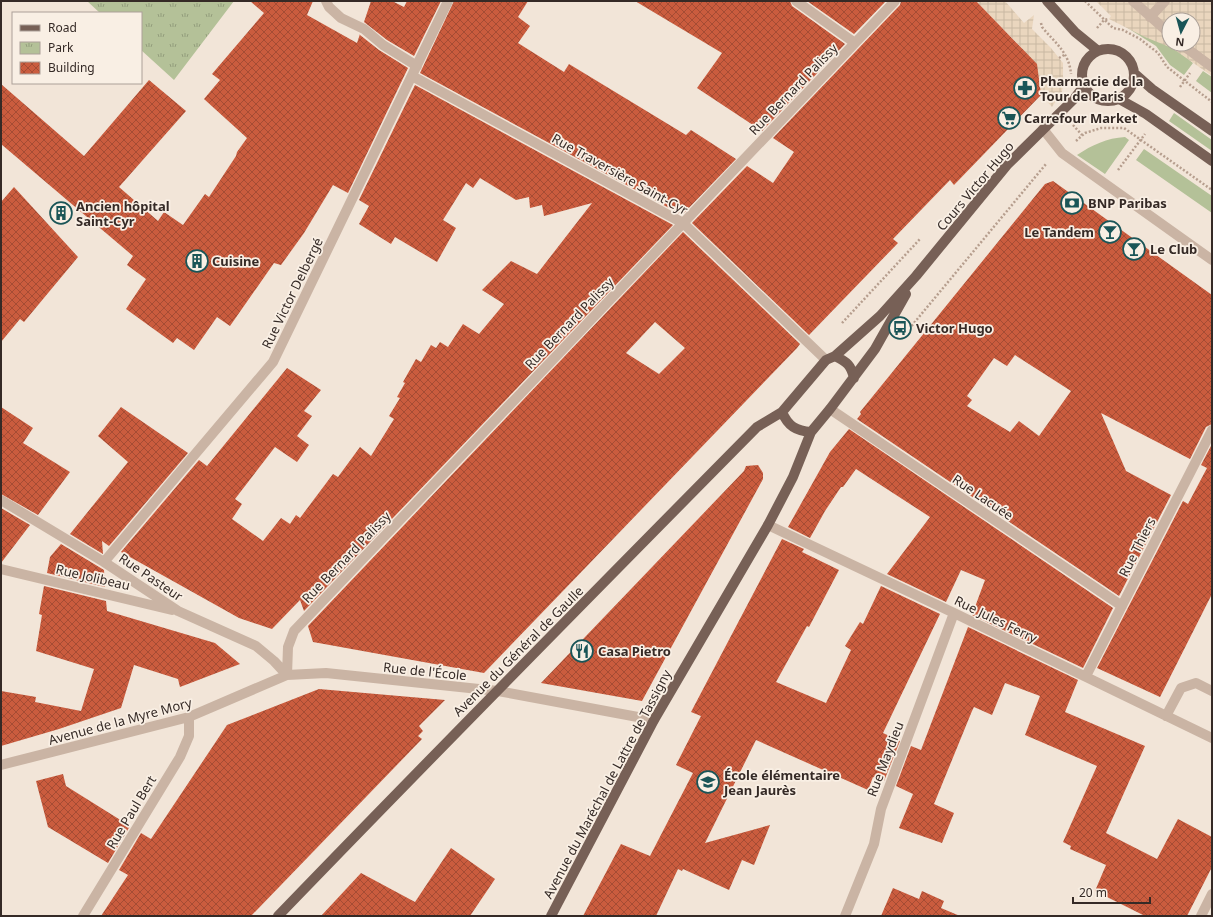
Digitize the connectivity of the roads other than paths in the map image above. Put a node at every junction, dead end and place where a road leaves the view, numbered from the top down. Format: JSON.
{"nodes":[{"id":1,"x":326,"y":1,"type":"edge"},
{"id":2,"x":448,"y":1,"type":"edge"},
{"id":3,"x":796,"y":1,"type":"edge"},
{"id":4,"x":895,"y":1,"type":"edge"},
{"id":5,"x":1047,"y":1,"type":"edge"},
{"id":6,"x":1133,"y":1,"type":"edge"},
{"id":7,"x":1164,"y":1,"type":"edge"},
{"id":8,"x":1150,"y":17,"type":"junction"},
{"id":9,"x":1161,"y":26,"type":"edge"},
{"id":10,"x":1075,"y":32,"type":"junction"},
{"id":11,"x":855,"y":43,"type":"junction"},
{"id":12,"x":1097,"y":50,"type":"junction"},
{"id":13,"x":1192,"y":52,"type":"edge"},
{"id":14,"x":1089,"y":57,"type":"junction"},
{"id":15,"x":417,"y":66,"type":"junction"},
{"id":16,"x":1212,"y":67,"type":"edge"},
{"id":17,"x":1135,"y":74,"type":"junction"},
{"id":18,"x":412,"y":76,"type":"junction"},
{"id":19,"x":1084,"y":86,"type":"junction"},
{"id":20,"x":1074,"y":99,"type":"junction"},
{"id":21,"x":1119,"y":99,"type":"junction"},
{"id":22,"x":1099,"y":100,"type":"junction"},
{"id":23,"x":1043,"y":129,"type":"junction"},
{"id":24,"x":1212,"y":131,"type":"edge"},
{"id":25,"x":1212,"y":161,"type":"edge"},
{"id":26,"x":683,"y":223,"type":"junction"},
{"id":27,"x":1212,"y":260,"type":"edge"},
{"id":28,"x":916,"y":276,"type":"junction"},
{"id":29,"x":831,"y":358,"type":"junction"},
{"id":30,"x":854,"y":378,"type":"junction"},
{"id":31,"x":830,"y":409,"type":"junction"},
{"id":32,"x":782,"y":412,"type":"junction"},
{"id":33,"x":1212,"y":430,"type":"edge"},
{"id":34,"x":811,"y":432,"type":"junction"},
{"id":35,"x":1,"y":500,"type":"edge"},
{"id":36,"x":768,"y":525,"type":"junction"},
{"id":37,"x":104,"y":562,"type":"junction"},
{"id":38,"x":1,"y":569,"type":"edge"},
{"id":39,"x":1122,"y":606,"type":"junction"},
{"id":40,"x":178,"y":611,"type":"junction"},
{"id":41,"x":954,"y":613,"type":"junction"},
{"id":42,"x":287,"y":675,"type":"junction"},
{"id":43,"x":1086,"y":676,"type":"junction"},
{"id":44,"x":1212,"y":690,"type":"edge"},
{"id":45,"x":498,"y":691,"type":"junction"},
{"id":46,"x":1166,"y":716,"type":"junction"},
{"id":47,"x":189,"y":718,"type":"junction"},
{"id":48,"x":654,"y":720,"type":"junction"},
{"id":49,"x":1212,"y":738,"type":"edge"},
{"id":50,"x":1,"y":765,"type":"edge"},
{"id":51,"x":1212,"y":894,"type":"edge"},
{"id":52,"x":83,"y":916,"type":"edge"},
{"id":53,"x":278,"y":916,"type":"edge"},
{"id":54,"x":551,"y":916,"type":"edge"},
{"id":55,"x":845,"y":916,"type":"edge"},
{"id":56,"x":1201,"y":916,"type":"edge"}],
"edges":[{"from":1,"to":15,"type":"street"},
{"from":2,"to":15,"type":"street","name":"Rue Victor Delbergé"},
{"from":3,"to":11,"type":"street"},
{"from":4,"to":11,"type":"street","name":"Rue Bernard Palissy"},
{"from":5,"to":10,"type":"main road"},
{"from":6,"to":8,"type":"street"},
{"from":7,"to":8,"type":"street"},
{"from":8,"to":9,"type":"street"},
{"from":10,"to":12,"type":"main road"},
{"from":10,"to":14,"type":"main road"},
{"from":11,"to":26,"type":"street","name":"Rue Bernard Palissy"},
{"from":12,"to":14,"type":"main road"},
{"from":12,"to":17,"type":"main road"},
{"from":13,"to":16,"type":"street"},
{"from":14,"to":19,"type":"main road"},
{"from":15,"to":18,"type":"street","name":"Rue Victor Delbergé"},
{"from":17,"to":21,"type":"main road"},
{"from":17,"to":24,"type":"main road"},
{"from":18,"to":26,"type":"street","name":"Rue Traversière Saint-Cyr"},
{"from":18,"to":37,"type":"street","name":"Rue Victor Delbergé"},
{"from":19,"to":20,"type":"main road","name":"Cours Victor Hugo"},
{"from":19,"to":22,"type":"main road"},
{"from":20,"to":22,"type":"main road"},
{"from":20,"to":23,"type":"main road","name":"Cours Victor Hugo"},
{"from":21,"to":22,"type":"main road"},
{"from":21,"to":25,"type":"main road"},
{"from":23,"to":27,"type":"street"},
{"from":23,"to":28,"type":"main road","name":"Cours Victor Hugo"},
{"from":26,"to":29,"type":"street","name":"Rue Traversière Saint-Cyr"},
{"from":26,"to":42,"type":"street","name":"Rue Bernard Palissy"},
{"from":28,"to":29,"type":"main road","name":"Cours Victor Hugo"},
{"from":28,"to":30,"type":"main road","name":"Cours Victor Hugo"},
{"from":29,"to":30,"type":"main road"},
{"from":29,"to":32,"type":"main road","name":"Avenue du Général de Gaulle"},
{"from":30,"to":31,"type":"main road","name":"Cours Victor Hugo"},
{"from":31,"to":34,"type":"main road","name":"Avenue du Maréchal de Lattre de Tassigny"},
{"from":31,"to":39,"type":"street","name":"Rue Lacuée"},
{"from":32,"to":34,"type":"main road"},
{"from":32,"to":45,"type":"main road","name":"Avenue du Général de Gaulle"},
{"from":33,"to":39,"type":"street","name":"Rue Thiers"},
{"from":34,"to":36,"type":"main road","name":"Avenue du Maréchal de Lattre de Tassigny"},
{"from":35,"to":37,"type":"street","name":"Rue Pasteur"},
{"from":36,"to":41,"type":"street","name":"Rue Jules Ferry"},
{"from":36,"to":48,"type":"main road","name":"Avenue du Maréchal de Lattre de Tassigny"},
{"from":37,"to":40,"type":"street","name":"Rue Pasteur"},
{"from":38,"to":40,"type":"street","name":"Rue Jolibeau"},
{"from":39,"to":43,"type":"street","name":"Rue Thiers"},
{"from":40,"to":42,"type":"street","name":"Rue Pasteur"},
{"from":41,"to":43,"type":"street","name":"Rue Jules Ferry"},
{"from":41,"to":55,"type":"street","name":"Rue Maydieu"},
{"from":42,"to":45,"type":"street","name":"Rue de l'École"},
{"from":42,"to":47,"type":"street","name":"Avenue de la Myre Mory"},
{"from":43,"to":46,"type":"street","name":"Rue Jules Ferry"},
{"from":44,"to":46,"type":"street"},
{"from":45,"to":48,"type":"street","name":"Rue de l'École"},
{"from":45,"to":53,"type":"main road","name":"Avenue du Général de Gaulle"},
{"from":46,"to":49,"type":"street","name":"Rue Jules Ferry"},
{"from":47,"to":50,"type":"street","name":"Avenue de la Myre Mory"},
{"from":47,"to":52,"type":"street","name":"Rue Paul Bert"},
{"from":48,"to":54,"type":"main road","name":"Avenue du Maréchal de Lattre de Tassigny"},
{"from":51,"to":56,"type":"street"}]}
